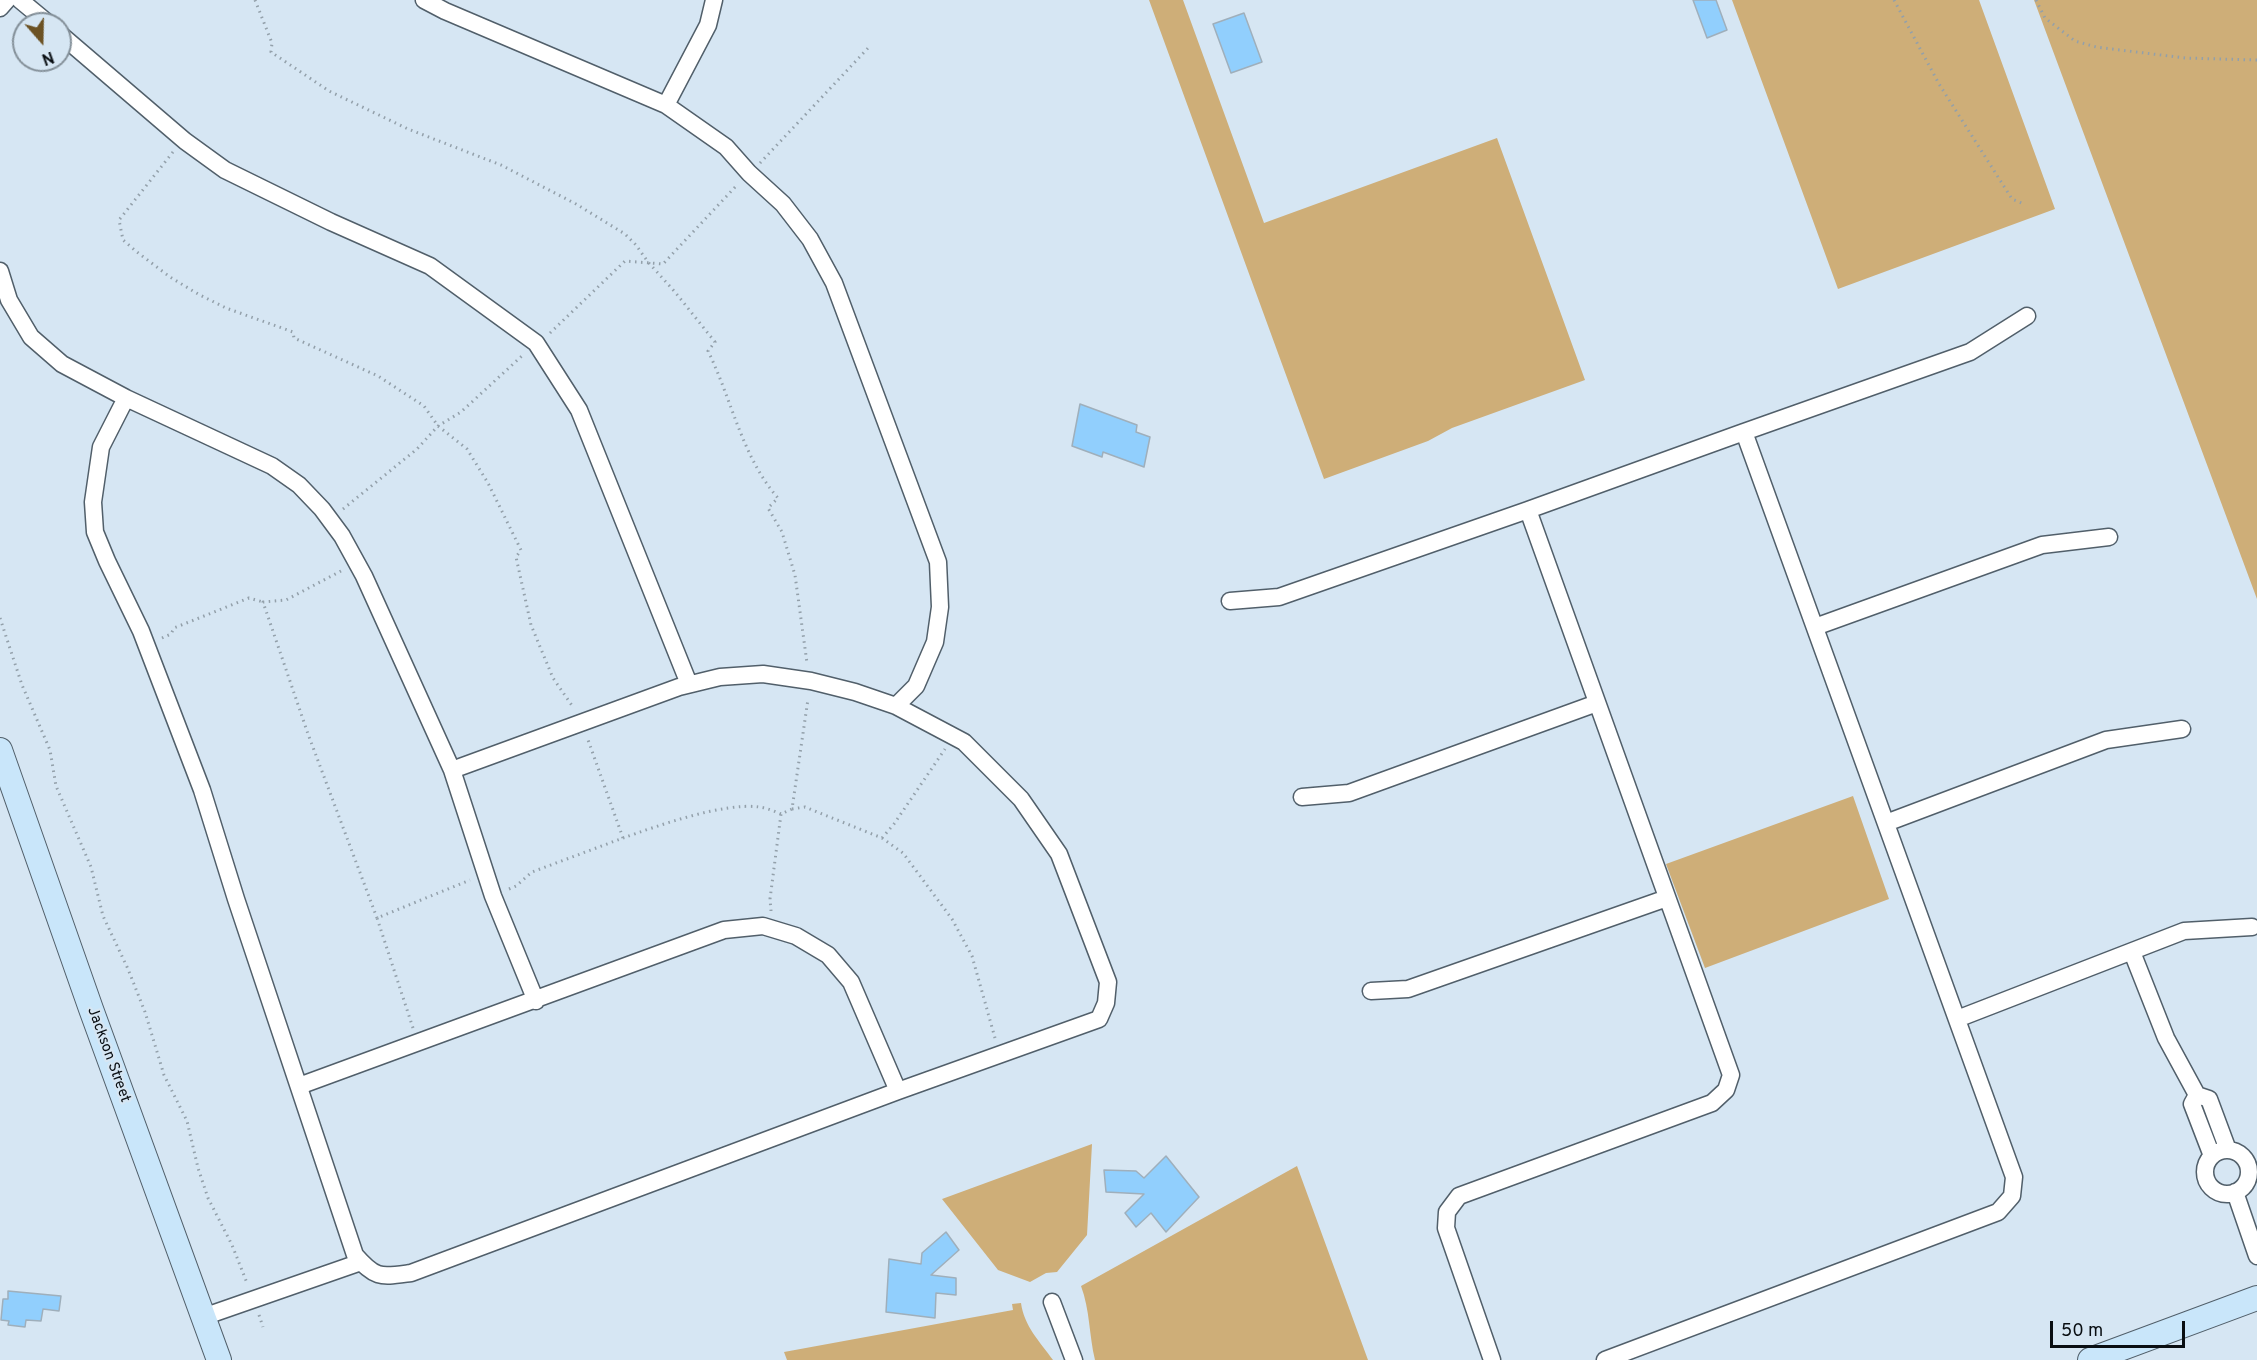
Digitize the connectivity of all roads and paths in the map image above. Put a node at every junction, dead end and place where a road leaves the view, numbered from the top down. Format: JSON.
{"nodes":[{"id":1,"x":7,"y":0,"type":"edge"},
{"id":2,"x":20,"y":0,"type":"edge"},
{"id":3,"x":255,"y":0,"type":"edge"},
{"id":4,"x":424,"y":0,"type":"edge"},
{"id":5,"x":714,"y":0,"type":"edge"},
{"id":6,"x":1894,"y":0,"type":"edge"},
{"id":7,"x":2036,"y":0,"type":"edge"},
{"id":8,"x":0,"y":8,"type":"edge"},
{"id":9,"x":34,"y":12,"type":"edge"},
{"id":10,"x":72,"y":44,"type":"edge"},
{"id":11,"x":870,"y":46,"type":"dead end"},
{"id":12,"x":2257,"y":60,"type":"edge"},
{"id":13,"x":666,"y":105,"type":"junction"},
{"id":14,"x":185,"y":141,"type":"junction"},
{"id":15,"x":749,"y":172,"type":"junction"},
{"id":16,"x":2024,"y":204,"type":"dead end"},
{"id":17,"x":648,"y":262,"type":"junction"},
{"id":18,"x":0,"y":271,"type":"edge"},
{"id":19,"x":2027,"y":316,"type":"dead end"},
{"id":20,"x":536,"y":343,"type":"junction"},
{"id":21,"x":126,"y":398,"type":"junction"},
{"id":22,"x":438,"y":426,"type":"junction"},
{"id":23,"x":1744,"y":432,"type":"junction"},
{"id":24,"x":1528,"y":510,"type":"junction"},
{"id":25,"x":329,"y":519,"type":"junction"},
{"id":26,"x":2109,"y":537,"type":"dead end"},
{"id":27,"x":357,"y":563,"type":"junction"},
{"id":28,"x":1230,"y":601,"type":"dead end"},
{"id":29,"x":263,"y":602,"type":"junction"},
{"id":30,"x":0,"y":618,"type":"edge"},
{"id":31,"x":1815,"y":627,"type":"junction"},
{"id":32,"x":147,"y":646,"type":"junction"},
{"id":33,"x":811,"y":681,"type":"junction"},
{"id":34,"x":689,"y":684,"type":"junction"},
{"id":35,"x":1597,"y":703,"type":"junction"},
{"id":36,"x":896,"y":706,"type":"junction"},
{"id":37,"x":583,"y":722,"type":"junction"},
{"id":38,"x":2182,"y":729,"type":"dead end"},
{"id":39,"x":954,"y":736,"type":"junction"},
{"id":40,"x":0,"y":750,"type":"edge"},
{"id":41,"x":452,"y":770,"type":"junction"},
{"id":42,"x":1302,"y":797,"type":"dead end"},
{"id":43,"x":792,"y":809,"type":"junction"},
{"id":44,"x":782,"y":814,"type":"junction"},
{"id":45,"x":1886,"y":823,"type":"junction"},
{"id":46,"x":623,"y":838,"type":"junction"},
{"id":47,"x":882,"y":838,"type":"junction"},
{"id":48,"x":486,"y":873,"type":"junction"},
{"id":49,"x":493,"y":896,"type":"junction"},
{"id":50,"x":1667,"y":898,"type":"junction"},
{"id":51,"x":377,"y":918,"type":"junction"},
{"id":52,"x":768,"y":927,"type":"junction"},
{"id":53,"x":2252,"y":927,"type":"dead end"},
{"id":54,"x":2132,"y":952,"type":"junction"},
{"id":55,"x":1371,"y":991,"type":"dead end"},
{"id":56,"x":536,"y":1000,"type":"junction"},
{"id":57,"x":1958,"y":1019,"type":"junction"},
{"id":58,"x":419,"y":1043,"type":"junction"},
{"id":59,"x":1002,"y":1054,"type":"junction"},
{"id":60,"x":299,"y":1086,"type":"junction"},
{"id":61,"x":898,"y":1091,"type":"junction"},
{"id":62,"x":2197,"y":1095,"type":"junction"},
{"id":63,"x":2228,"y":1150,"type":"junction"},
{"id":64,"x":2212,"y":1156,"type":"junction"},
{"id":65,"x":2235,"y":1192,"type":"junction"},
{"id":66,"x":2257,"y":1256,"type":"edge"},
{"id":67,"x":361,"y":1262,"type":"junction"},
{"id":68,"x":248,"y":1285,"type":"dead end"},
{"id":69,"x":2257,"y":1298,"type":"edge"},
{"id":70,"x":1052,"y":1302,"type":"dead end"},
{"id":71,"x":259,"y":1314,"type":"dead end"},
{"id":72,"x":203,"y":1317,"type":"junction"},
{"id":73,"x":263,"y":1327,"type":"dead end"},
{"id":74,"x":219,"y":1360,"type":"edge"},
{"id":75,"x":1074,"y":1360,"type":"edge"},
{"id":76,"x":1492,"y":1360,"type":"edge"},
{"id":77,"x":1605,"y":1360,"type":"edge"},
{"id":78,"x":2090,"y":1360,"type":"edge"}],
"edges":[{"from":1,"to":8,"type":"street"},
{"from":2,"to":9,"type":"street"},
{"from":3,"to":17,"type":"path"},
{"from":4,"to":13,"type":"street"},
{"from":5,"to":13,"type":"street"},
{"from":6,"to":16,"type":"path"},
{"from":7,"to":12,"type":"path"},
{"from":10,"to":14,"type":"street"},
{"from":11,"to":15,"type":"path"},
{"from":13,"to":15,"type":"street"},
{"from":14,"to":20,"type":"street"},
{"from":14,"to":22,"type":"path"},
{"from":15,"to":17,"type":"path"},
{"from":15,"to":36,"type":"street"},
{"from":17,"to":20,"type":"path"},
{"from":17,"to":33,"type":"path"},
{"from":18,"to":21,"type":"street"},
{"from":19,"to":23,"type":"street"},
{"from":20,"to":22,"type":"path"},
{"from":20,"to":34,"type":"street"},
{"from":21,"to":25,"type":"street"},
{"from":21,"to":32,"type":"street"},
{"from":22,"to":25,"type":"path"},
{"from":22,"to":37,"type":"path"},
{"from":23,"to":24,"type":"street"},
{"from":23,"to":31,"type":"street"},
{"from":24,"to":28,"type":"street"},
{"from":24,"to":35,"type":"street"},
{"from":25,"to":27,"type":"street"},
{"from":26,"to":31,"type":"street"},
{"from":27,"to":29,"type":"path"},
{"from":27,"to":41,"type":"street"},
{"from":29,"to":32,"type":"path"},
{"from":29,"to":51,"type":"path"},
{"from":30,"to":68,"type":"path"},
{"from":31,"to":45,"type":"street"},
{"from":32,"to":60,"type":"street"},
{"from":33,"to":34,"type":"street"},
{"from":33,"to":36,"type":"street"},
{"from":33,"to":43,"type":"path"},
{"from":34,"to":37,"type":"street"},
{"from":35,"to":42,"type":"street"},
{"from":35,"to":50,"type":"street"},
{"from":36,"to":39,"type":"street"},
{"from":37,"to":41,"type":"street"},
{"from":37,"to":46,"type":"path"},
{"from":38,"to":45,"type":"street"},
{"from":39,"to":47,"type":"path"},
{"from":39,"to":59,"type":"street"},
{"from":40,"to":72,"type":"main road","name":"Jackson Street"},
{"from":41,"to":48,"type":"street"},
{"from":43,"to":44,"type":"path"},
{"from":43,"to":47,"type":"path"},
{"from":44,"to":46,"type":"path"},
{"from":44,"to":52,"type":"path"},
{"from":45,"to":57,"type":"street"},
{"from":46,"to":49,"type":"path"},
{"from":47,"to":59,"type":"path"},
{"from":48,"to":49,"type":"street"},
{"from":48,"to":51,"type":"path"},
{"from":49,"to":56,"type":"street"},
{"from":50,"to":55,"type":"street"},
{"from":50,"to":76,"type":"street"},
{"from":51,"to":58,"type":"path"},
{"from":52,"to":56,"type":"street"},
{"from":52,"to":61,"type":"street"},
{"from":53,"to":54,"type":"street"},
{"from":54,"to":57,"type":"street"},
{"from":54,"to":62,"type":"street"},
{"from":56,"to":58,"type":"street"},
{"from":57,"to":77,"type":"street"},
{"from":58,"to":60,"type":"street"},
{"from":59,"to":61,"type":"street"},
{"from":60,"to":67,"type":"street"},
{"from":61,"to":67,"type":"street"},
{"from":62,"to":63,"type":"street"},
{"from":62,"to":64,"type":"street"},
{"from":63,"to":64,"type":"street"},
{"from":63,"to":65,"type":"street"},
{"from":64,"to":65,"type":"street"},
{"from":65,"to":66,"type":"street"},
{"from":67,"to":72,"type":"street"},
{"from":69,"to":78,"type":"main road"},
{"from":70,"to":75,"type":"street"},
{"from":71,"to":73,"type":"path"},
{"from":72,"to":74,"type":"main road","name":"Jackson Street"}]}
